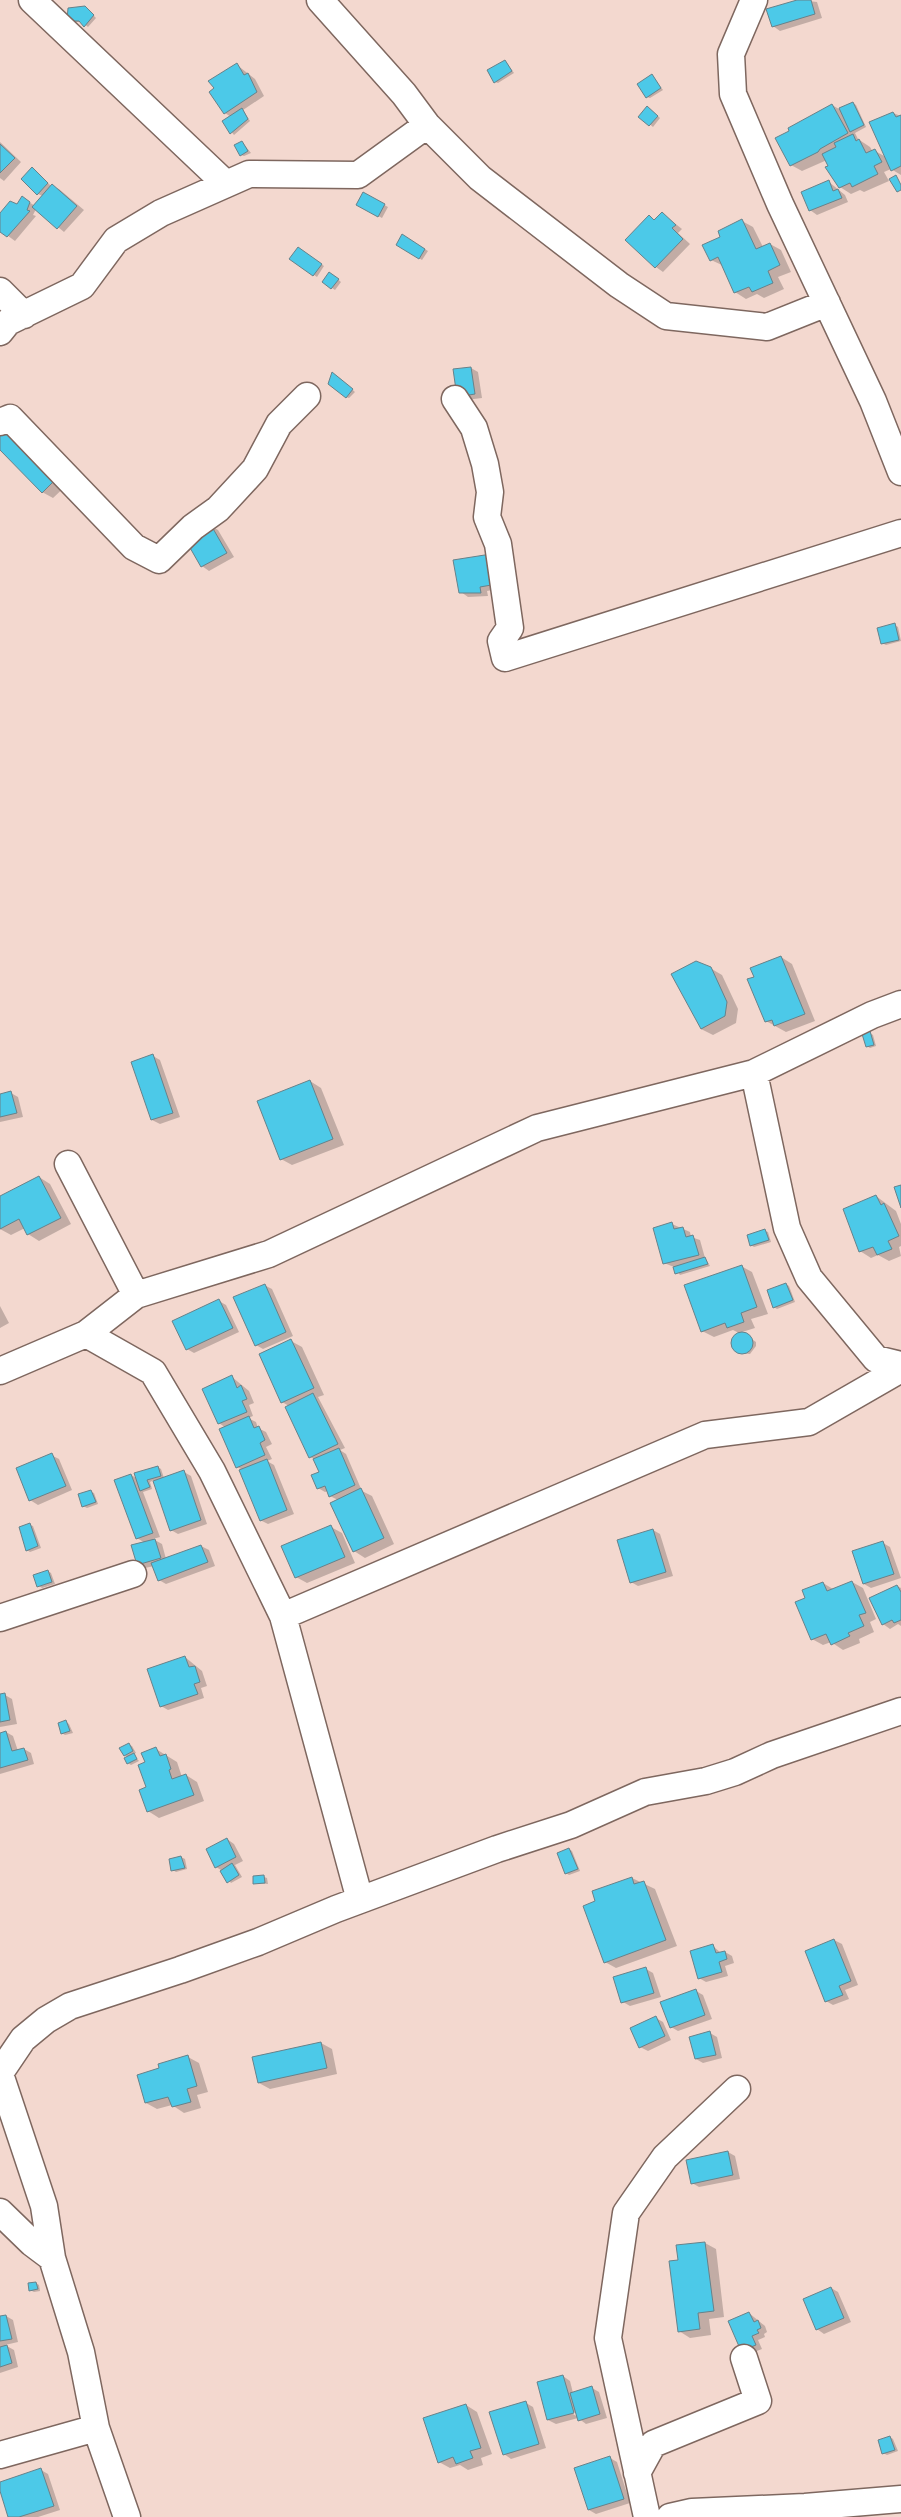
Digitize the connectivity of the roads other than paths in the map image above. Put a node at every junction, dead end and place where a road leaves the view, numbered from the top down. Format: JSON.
{"nodes":[{"id":1,"x":32,"y":0,"type":"edge"},
{"id":2,"x":320,"y":0,"type":"edge"},
{"id":3,"x":754,"y":0,"type":"edge"},
{"id":4,"x":427,"y":124,"type":"junction"},
{"id":5,"x":226,"y":184,"type":"junction"},
{"id":6,"x":0,"y":291,"type":"edge"},
{"id":7,"x":827,"y":303,"type":"junction"},
{"id":8,"x":24,"y":315,"type":"junction"},
{"id":9,"x":0,"y":332,"type":"edge"},
{"id":10,"x":307,"y":396,"type":"dead end"},
{"id":11,"x":455,"y":399,"type":"dead end"},
{"id":12,"x":0,"y":422,"type":"edge"},
{"id":13,"x":901,"y":472,"type":"edge"},
{"id":14,"x":901,"y":533,"type":"edge"},
{"id":15,"x":901,"y":1004,"type":"edge"},
{"id":16,"x":754,"y":1072,"type":"junction"},
{"id":17,"x":68,"y":1164,"type":"dead end"},
{"id":18,"x":136,"y":1295,"type":"junction"},
{"id":19,"x":86,"y":1334,"type":"junction"},
{"id":20,"x":901,"y":1367,"type":"edge"},
{"id":21,"x":0,"y":1371,"type":"edge"},
{"id":22,"x":132,"y":1574,"type":"dead end"},
{"id":23,"x":283,"y":1616,"type":"junction"},
{"id":24,"x":0,"y":1618,"type":"edge"},
{"id":25,"x":901,"y":1712,"type":"edge"},
{"id":26,"x":360,"y":1900,"type":"junction"},
{"id":27,"x":12,"y":2038,"type":"edge"},
{"id":28,"x":0,"y":2074,"type":"edge"},
{"id":29,"x":738,"y":2089,"type":"dead end"},
{"id":30,"x":0,"y":2212,"type":"edge"},
{"id":31,"x":26,"y":2236,"type":"junction"},
{"id":32,"x":0,"y":2241,"type":"edge"},
{"id":33,"x":52,"y":2258,"type":"junction"},
{"id":34,"x":744,"y":2358,"type":"dead end"},
{"id":35,"x":96,"y":2428,"type":"junction"},
{"id":36,"x":0,"y":2455,"type":"edge"},
{"id":37,"x":638,"y":2473,"type":"junction"},
{"id":38,"x":901,"y":2500,"type":"edge"},
{"id":39,"x":127,"y":2517,"type":"edge"},
{"id":40,"x":647,"y":2517,"type":"edge"},
{"id":41,"x":670,"y":2517,"type":"edge"}],
"edges":[{"from":1,"to":5,"type":"street"},
{"from":2,"to":4,"type":"street"},
{"from":3,"to":7,"type":"street"},
{"from":4,"to":5,"type":"street"},
{"from":4,"to":7,"type":"street"},
{"from":5,"to":8,"type":"street"},
{"from":6,"to":8,"type":"street"},
{"from":7,"to":13,"type":"street"},
{"from":8,"to":9,"type":"street"},
{"from":10,"to":12,"type":"street"},
{"from":11,"to":14,"type":"street"},
{"from":15,"to":16,"type":"street"},
{"from":16,"to":18,"type":"street"},
{"from":16,"to":20,"type":"street"},
{"from":17,"to":18,"type":"street"},
{"from":18,"to":19,"type":"street"},
{"from":19,"to":21,"type":"street"},
{"from":19,"to":23,"type":"street"},
{"from":20,"to":23,"type":"street"},
{"from":22,"to":24,"type":"street"},
{"from":23,"to":26,"type":"street"},
{"from":25,"to":26,"type":"street"},
{"from":26,"to":27,"type":"street"},
{"from":27,"to":28,"type":"street"},
{"from":28,"to":33,"type":"street"},
{"from":29,"to":37,"type":"street"},
{"from":30,"to":31,"type":"street"},
{"from":31,"to":32,"type":"street"},
{"from":31,"to":33,"type":"street"},
{"from":33,"to":35,"type":"street"},
{"from":34,"to":37,"type":"street"},
{"from":35,"to":36,"type":"street"},
{"from":35,"to":39,"type":"street"},
{"from":37,"to":40,"type":"street"},
{"from":38,"to":41,"type":"street"}]}
